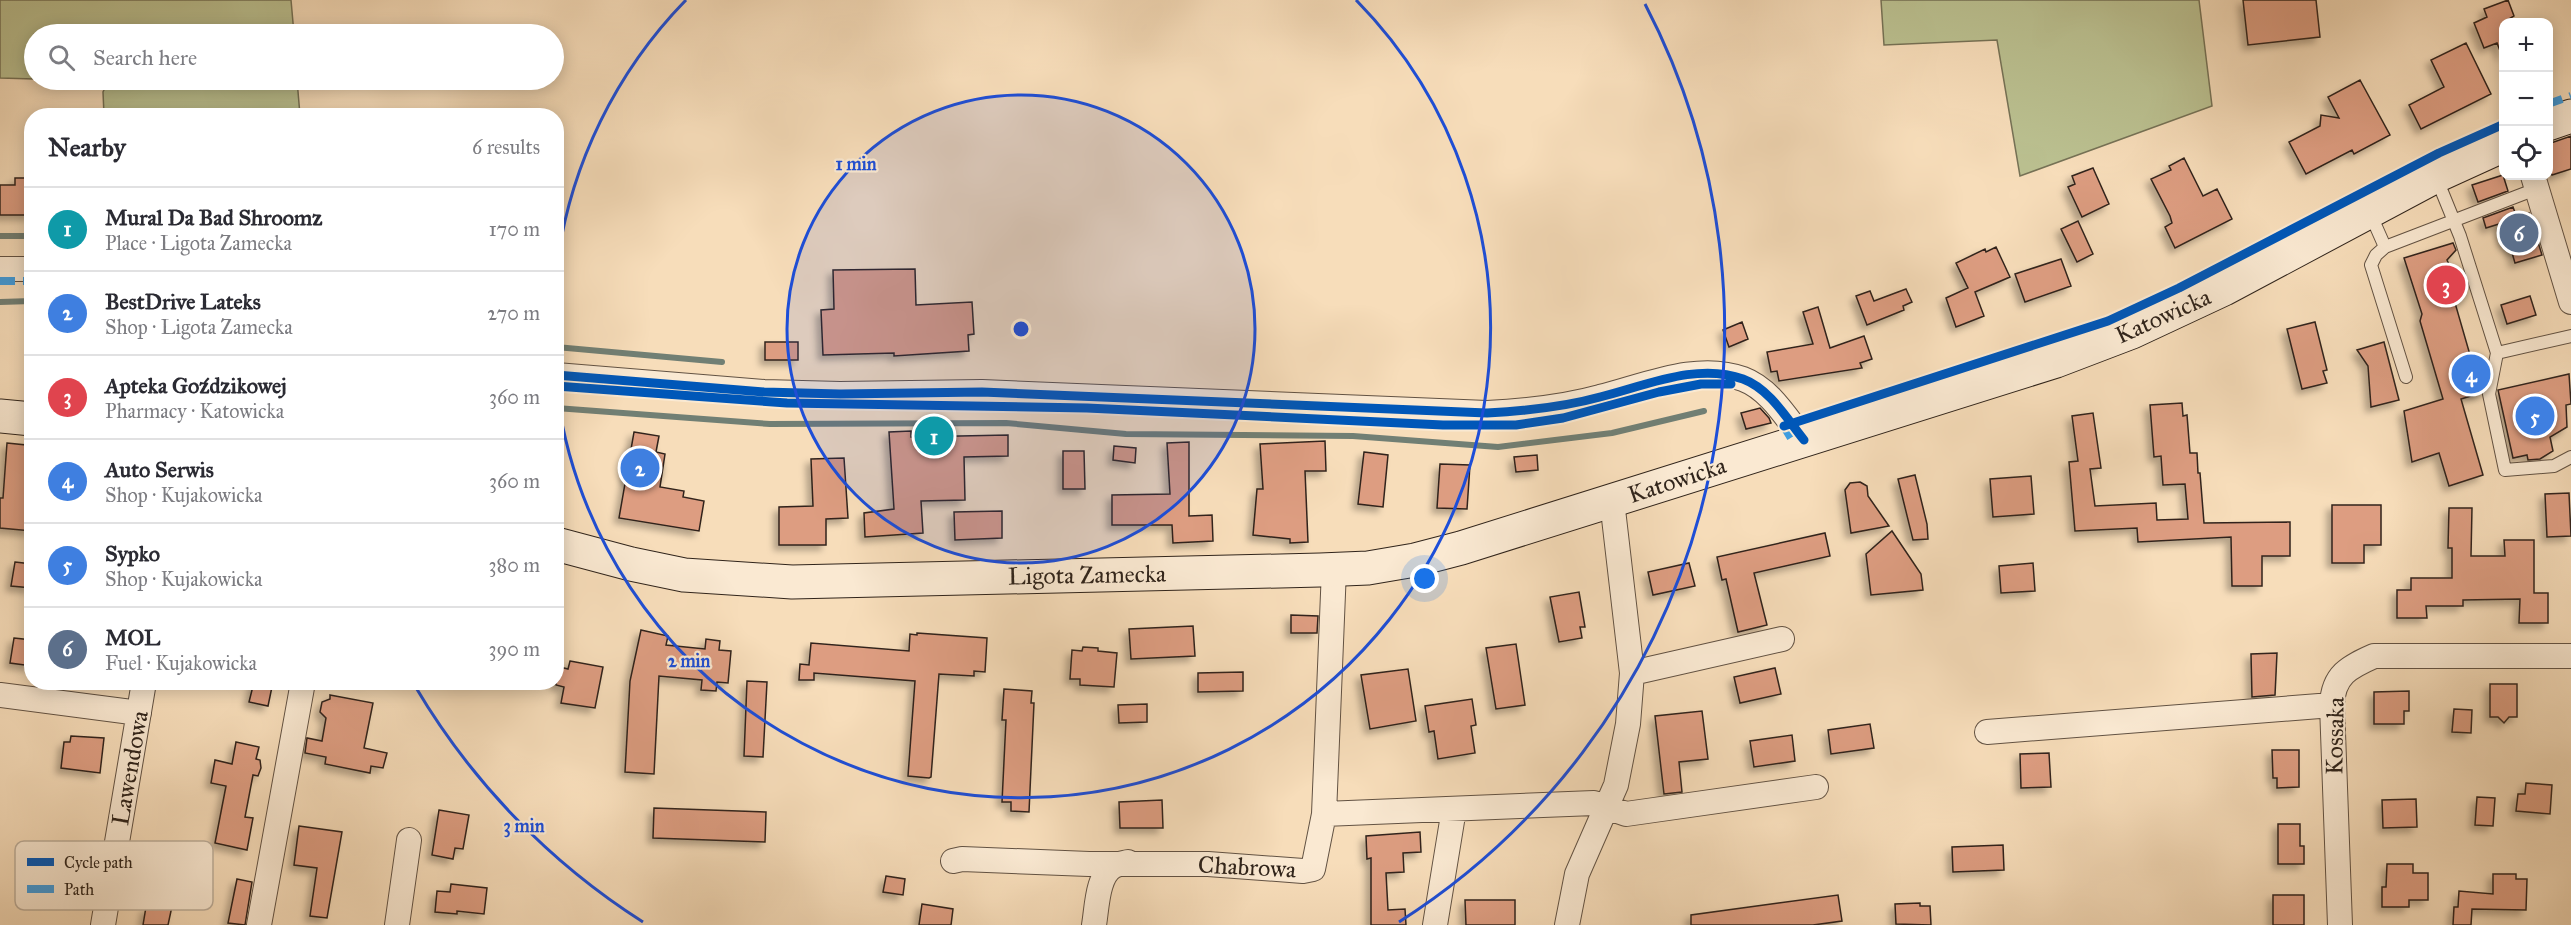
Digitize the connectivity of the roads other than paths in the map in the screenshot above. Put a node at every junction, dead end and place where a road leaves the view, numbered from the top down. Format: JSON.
{"nodes":[{"id":1,"x":2571,"y":116,"type":"edge"},
{"id":2,"x":2553,"y":122,"type":"edge"},
{"id":3,"x":2499,"y":147,"type":"edge"},
{"id":4,"x":2436,"y":176,"type":"junction"},
{"id":5,"x":2535,"y":182,"type":"edge"},
{"id":6,"x":2370,"y":212,"type":"junction"},
{"id":7,"x":2454,"y":219,"type":"junction"},
{"id":8,"x":2385,"y":247,"type":"junction"},
{"id":9,"x":0,"y":269,"type":"edge"},
{"id":10,"x":24,"y":269,"type":"edge"},
{"id":11,"x":2571,"y":302,"type":"edge"},
{"id":12,"x":2571,"y":336,"type":"edge"},
{"id":13,"x":2497,"y":353,"type":"junction"},
{"id":14,"x":564,"y":376,"type":"edge"},
{"id":15,"x":2406,"y":377,"type":"dead end"},
{"id":16,"x":0,"y":416,"type":"edge"},
{"id":17,"x":24,"y":418,"type":"edge"},
{"id":18,"x":1804,"y":440,"type":"junction"},
{"id":19,"x":2571,"y":457,"type":"edge"},
{"id":20,"x":1612,"y":501,"type":"junction"},
{"id":21,"x":564,"y":546,"type":"edge"},
{"id":22,"x":1334,"y":569,"type":"junction"},
{"id":23,"x":1782,"y":639,"type":"dead end"},
{"id":24,"x":2571,"y":656,"type":"edge"},
{"id":25,"x":1632,"y":672,"type":"junction"},
{"id":26,"x":143,"y":690,"type":"edge"},
{"id":27,"x":302,"y":690,"type":"edge"},
{"id":28,"x":0,"y":695,"type":"edge"},
{"id":29,"x":2332,"y":705,"type":"junction"},
{"id":30,"x":139,"y":713,"type":"junction"},
{"id":31,"x":1987,"y":732,"type":"dead end"},
{"id":32,"x":1816,"y":787,"type":"dead end"},
{"id":33,"x":1607,"y":807,"type":"junction"},
{"id":34,"x":1454,"y":809,"type":"junction"},
{"id":35,"x":1324,"y":814,"type":"junction"},
{"id":36,"x":409,"y":840,"type":"dead end"},
{"id":37,"x":117,"y":841,"type":"edge"},
{"id":38,"x":953,"y":861,"type":"dead end"},
{"id":39,"x":1128,"y":862,"type":"junction"},
{"id":40,"x":106,"y":910,"type":"edge"},
{"id":41,"x":103,"y":925,"type":"edge"},
{"id":42,"x":259,"y":925,"type":"edge"},
{"id":43,"x":398,"y":925,"type":"edge"},
{"id":44,"x":1094,"y":925,"type":"edge"},
{"id":45,"x":1435,"y":925,"type":"edge"},
{"id":46,"x":1567,"y":925,"type":"edge"},
{"id":47,"x":2340,"y":925,"type":"edge"}],
"edges":[{"from":1,"to":2,"type":"main road"},
{"from":3,"to":4,"type":"main road","name":"Katowicka"},
{"from":4,"to":6,"type":"main road","name":"Katowicka"},
{"from":4,"to":7,"type":"lane"},
{"from":5,"to":7,"type":"lane"},
{"from":5,"to":11,"type":"street"},
{"from":6,"to":8,"type":"lane"},
{"from":6,"to":18,"type":"main road","name":"Katowicka"},
{"from":7,"to":8,"type":"lane"},
{"from":7,"to":13,"type":"lane"},
{"from":8,"to":15,"type":"lane"},
{"from":9,"to":10,"type":"street"},
{"from":12,"to":13,"type":"lane"},
{"from":13,"to":19,"type":"lane"},
{"from":14,"to":18,"type":"street"},
{"from":16,"to":17,"type":"main road"},
{"from":18,"to":20,"type":"main road","name":"Katowicka"},
{"from":20,"to":22,"type":"main road","name":"Ligota Zamecka"},
{"from":20,"to":25,"type":"street","name":"Katowicka"},
{"from":21,"to":22,"type":"main road","name":"Ligota Zamecka"},
{"from":22,"to":35,"type":"street","name":"Chabrowa"},
{"from":23,"to":25,"type":"street"},
{"from":24,"to":29,"type":"street","name":"Kossaka"},
{"from":25,"to":33,"type":"street","name":"Katowicka"},
{"from":26,"to":30,"type":"street","name":"Lawendowa"},
{"from":27,"to":42,"type":"street"},
{"from":28,"to":30,"type":"street"},
{"from":29,"to":31,"type":"street"},
{"from":29,"to":47,"type":"street","name":"Kossaka"},
{"from":30,"to":37,"type":"street","name":"Lawendowa"},
{"from":32,"to":33,"type":"street"},
{"from":33,"to":34,"type":"street"},
{"from":33,"to":46,"type":"street","name":"Katowicka"},
{"from":34,"to":35,"type":"street"},
{"from":34,"to":45,"type":"street"},
{"from":35,"to":39,"type":"street","name":"Chabrowa"},
{"from":36,"to":43,"type":"street"},
{"from":38,"to":39,"type":"street","name":"Chabrowa"},
{"from":39,"to":44,"type":"street"},
{"from":40,"to":41,"type":"street","name":"Lawendowa"}]}
